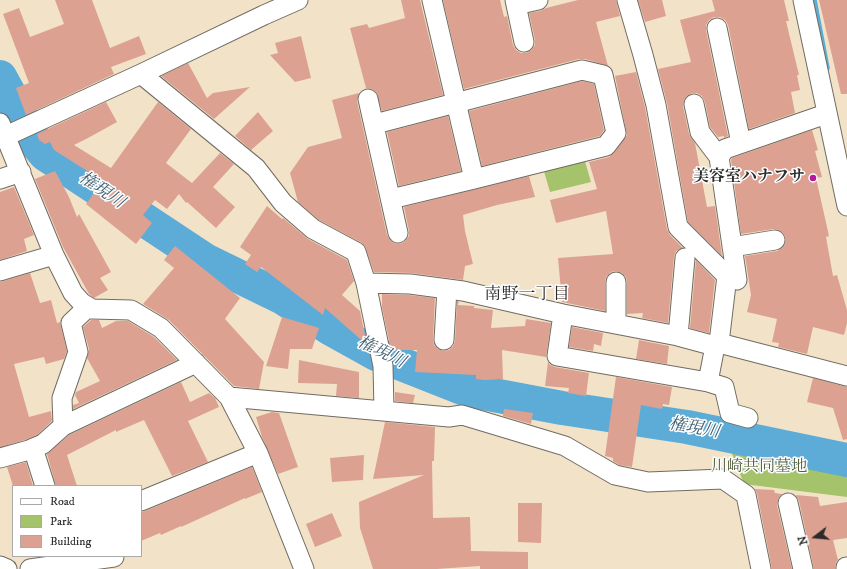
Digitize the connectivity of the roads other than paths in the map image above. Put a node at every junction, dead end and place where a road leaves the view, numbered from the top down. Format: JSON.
{"nodes":[{"id":1,"x":298,"y":0,"type":"edge"},
{"id":2,"x":432,"y":0,"type":"edge"},
{"id":3,"x":538,"y":0,"type":"edge"},
{"id":4,"x":627,"y":0,"type":"edge"},
{"id":5,"x":803,"y":0,"type":"edge"},
{"id":6,"x":516,"y":2,"type":"edge"},
{"id":7,"x":261,"y":7,"type":"edge"},
{"id":8,"x":717,"y":28,"type":"dead end"},
{"id":9,"x":524,"y":42,"type":"dead end"},
{"id":10,"x":141,"y":74,"type":"junction"},
{"id":11,"x":368,"y":99,"type":"dead end"},
{"id":12,"x":455,"y":103,"type":"junction"},
{"id":13,"x":694,"y":104,"type":"dead end"},
{"id":14,"x":826,"y":114,"type":"junction"},
{"id":15,"x":374,"y":124,"type":"junction"},
{"id":16,"x":11,"y":128,"type":"edge"},
{"id":17,"x":741,"y":143,"type":"junction"},
{"id":18,"x":719,"y":157,"type":"junction"},
{"id":19,"x":21,"y":172,"type":"junction"},
{"id":20,"x":0,"y":179,"type":"edge"},
{"id":21,"x":474,"y":179,"type":"junction"},
{"id":22,"x":845,"y":185,"type":"edge"},
{"id":23,"x":390,"y":198,"type":"junction"},
{"id":24,"x":847,"y":206,"type":"edge"},
{"id":25,"x":398,"y":234,"type":"dead end"},
{"id":26,"x":775,"y":240,"type":"dead end"},
{"id":27,"x":732,"y":247,"type":"junction"},
{"id":28,"x":54,"y":255,"type":"junction"},
{"id":29,"x":685,"y":258,"type":"dead end"},
{"id":30,"x":0,"y":271,"type":"edge"},
{"id":31,"x":737,"y":280,"type":"dead end"},
{"id":32,"x":616,"y":282,"type":"dead end"},
{"id":33,"x":366,"y":283,"type":"junction"},
{"id":34,"x":447,"y":289,"type":"junction"},
{"id":35,"x":88,"y":307,"type":"junction"},
{"id":36,"x":563,"y":314,"type":"junction"},
{"id":37,"x":616,"y":324,"type":"junction"},
{"id":38,"x":678,"y":336,"type":"junction"},
{"id":39,"x":444,"y":340,"type":"dead end"},
{"id":40,"x":717,"y":345,"type":"junction"},
{"id":41,"x":196,"y":363,"type":"junction"},
{"id":42,"x":847,"y":376,"type":"edge"},
{"id":43,"x":708,"y":382,"type":"junction"},
{"id":44,"x":229,"y":397,"type":"junction"},
{"id":45,"x":384,"y":410,"type":"junction"},
{"id":46,"x":748,"y":418,"type":"dead end"},
{"id":47,"x":63,"y":426,"type":"junction"},
{"id":48,"x":33,"y":448,"type":"junction"},
{"id":49,"x":258,"y":453,"type":"junction"},
{"id":50,"x":0,"y":458,"type":"edge"},
{"id":51,"x":45,"y":485,"type":"edge"},
{"id":52,"x":142,"y":501,"type":"edge"},
{"id":53,"x":788,"y":503,"type":"dead end"},
{"id":54,"x":115,"y":561,"type":"edge"},
{"id":55,"x":0,"y":566,"type":"edge"},
{"id":56,"x":7,"y":569,"type":"edge"},
{"id":57,"x":30,"y":569,"type":"edge"},
{"id":58,"x":304,"y":569,"type":"edge"},
{"id":59,"x":761,"y":569,"type":"edge"},
{"id":60,"x":803,"y":569,"type":"edge"}],
"edges":[{"from":1,"to":7,"type":"street"},
{"from":2,"to":12,"type":"street"},
{"from":3,"to":6,"type":"street"},
{"from":4,"to":40,"type":"street"},
{"from":5,"to":14,"type":"street"},
{"from":6,"to":9,"type":"street"},
{"from":7,"to":10,"type":"street"},
{"from":8,"to":17,"type":"street"},
{"from":10,"to":16,"type":"street"},
{"from":10,"to":33,"type":"street"},
{"from":11,"to":15,"type":"street"},
{"from":12,"to":15,"type":"street"},
{"from":12,"to":21,"type":"street"},
{"from":12,"to":21,"type":"street"},
{"from":13,"to":18,"type":"street"},
{"from":14,"to":17,"type":"street"},
{"from":14,"to":22,"type":"street"},
{"from":15,"to":23,"type":"street"},
{"from":16,"to":19,"type":"street"},
{"from":17,"to":18,"type":"street"},
{"from":18,"to":27,"type":"street"},
{"from":19,"to":20,"type":"street"},
{"from":19,"to":28,"type":"street"},
{"from":21,"to":23,"type":"street"},
{"from":22,"to":24,"type":"street"},
{"from":23,"to":25,"type":"street"},
{"from":26,"to":27,"type":"street"},
{"from":27,"to":31,"type":"street"},
{"from":28,"to":30,"type":"street"},
{"from":28,"to":35,"type":"street"},
{"from":29,"to":38,"type":"street"},
{"from":32,"to":37,"type":"street"},
{"from":33,"to":34,"type":"street"},
{"from":33,"to":45,"type":"street"},
{"from":34,"to":36,"type":"street"},
{"from":34,"to":39,"type":"street"},
{"from":35,"to":41,"type":"street"},
{"from":35,"to":47,"type":"street"},
{"from":36,"to":37,"type":"street"},
{"from":36,"to":43,"type":"street"},
{"from":37,"to":38,"type":"street"},
{"from":38,"to":40,"type":"street"},
{"from":40,"to":42,"type":"street"},
{"from":40,"to":43,"type":"street"},
{"from":41,"to":44,"type":"street"},
{"from":41,"to":47,"type":"street"},
{"from":43,"to":46,"type":"street"},
{"from":44,"to":45,"type":"street"},
{"from":44,"to":49,"type":"street"},
{"from":45,"to":59,"type":"street"},
{"from":47,"to":48,"type":"street"},
{"from":48,"to":50,"type":"street"},
{"from":48,"to":51,"type":"street"},
{"from":49,"to":52,"type":"street"},
{"from":49,"to":58,"type":"street"},
{"from":53,"to":60,"type":"street"},
{"from":54,"to":57,"type":"street"},
{"from":55,"to":56,"type":"street"}]}
